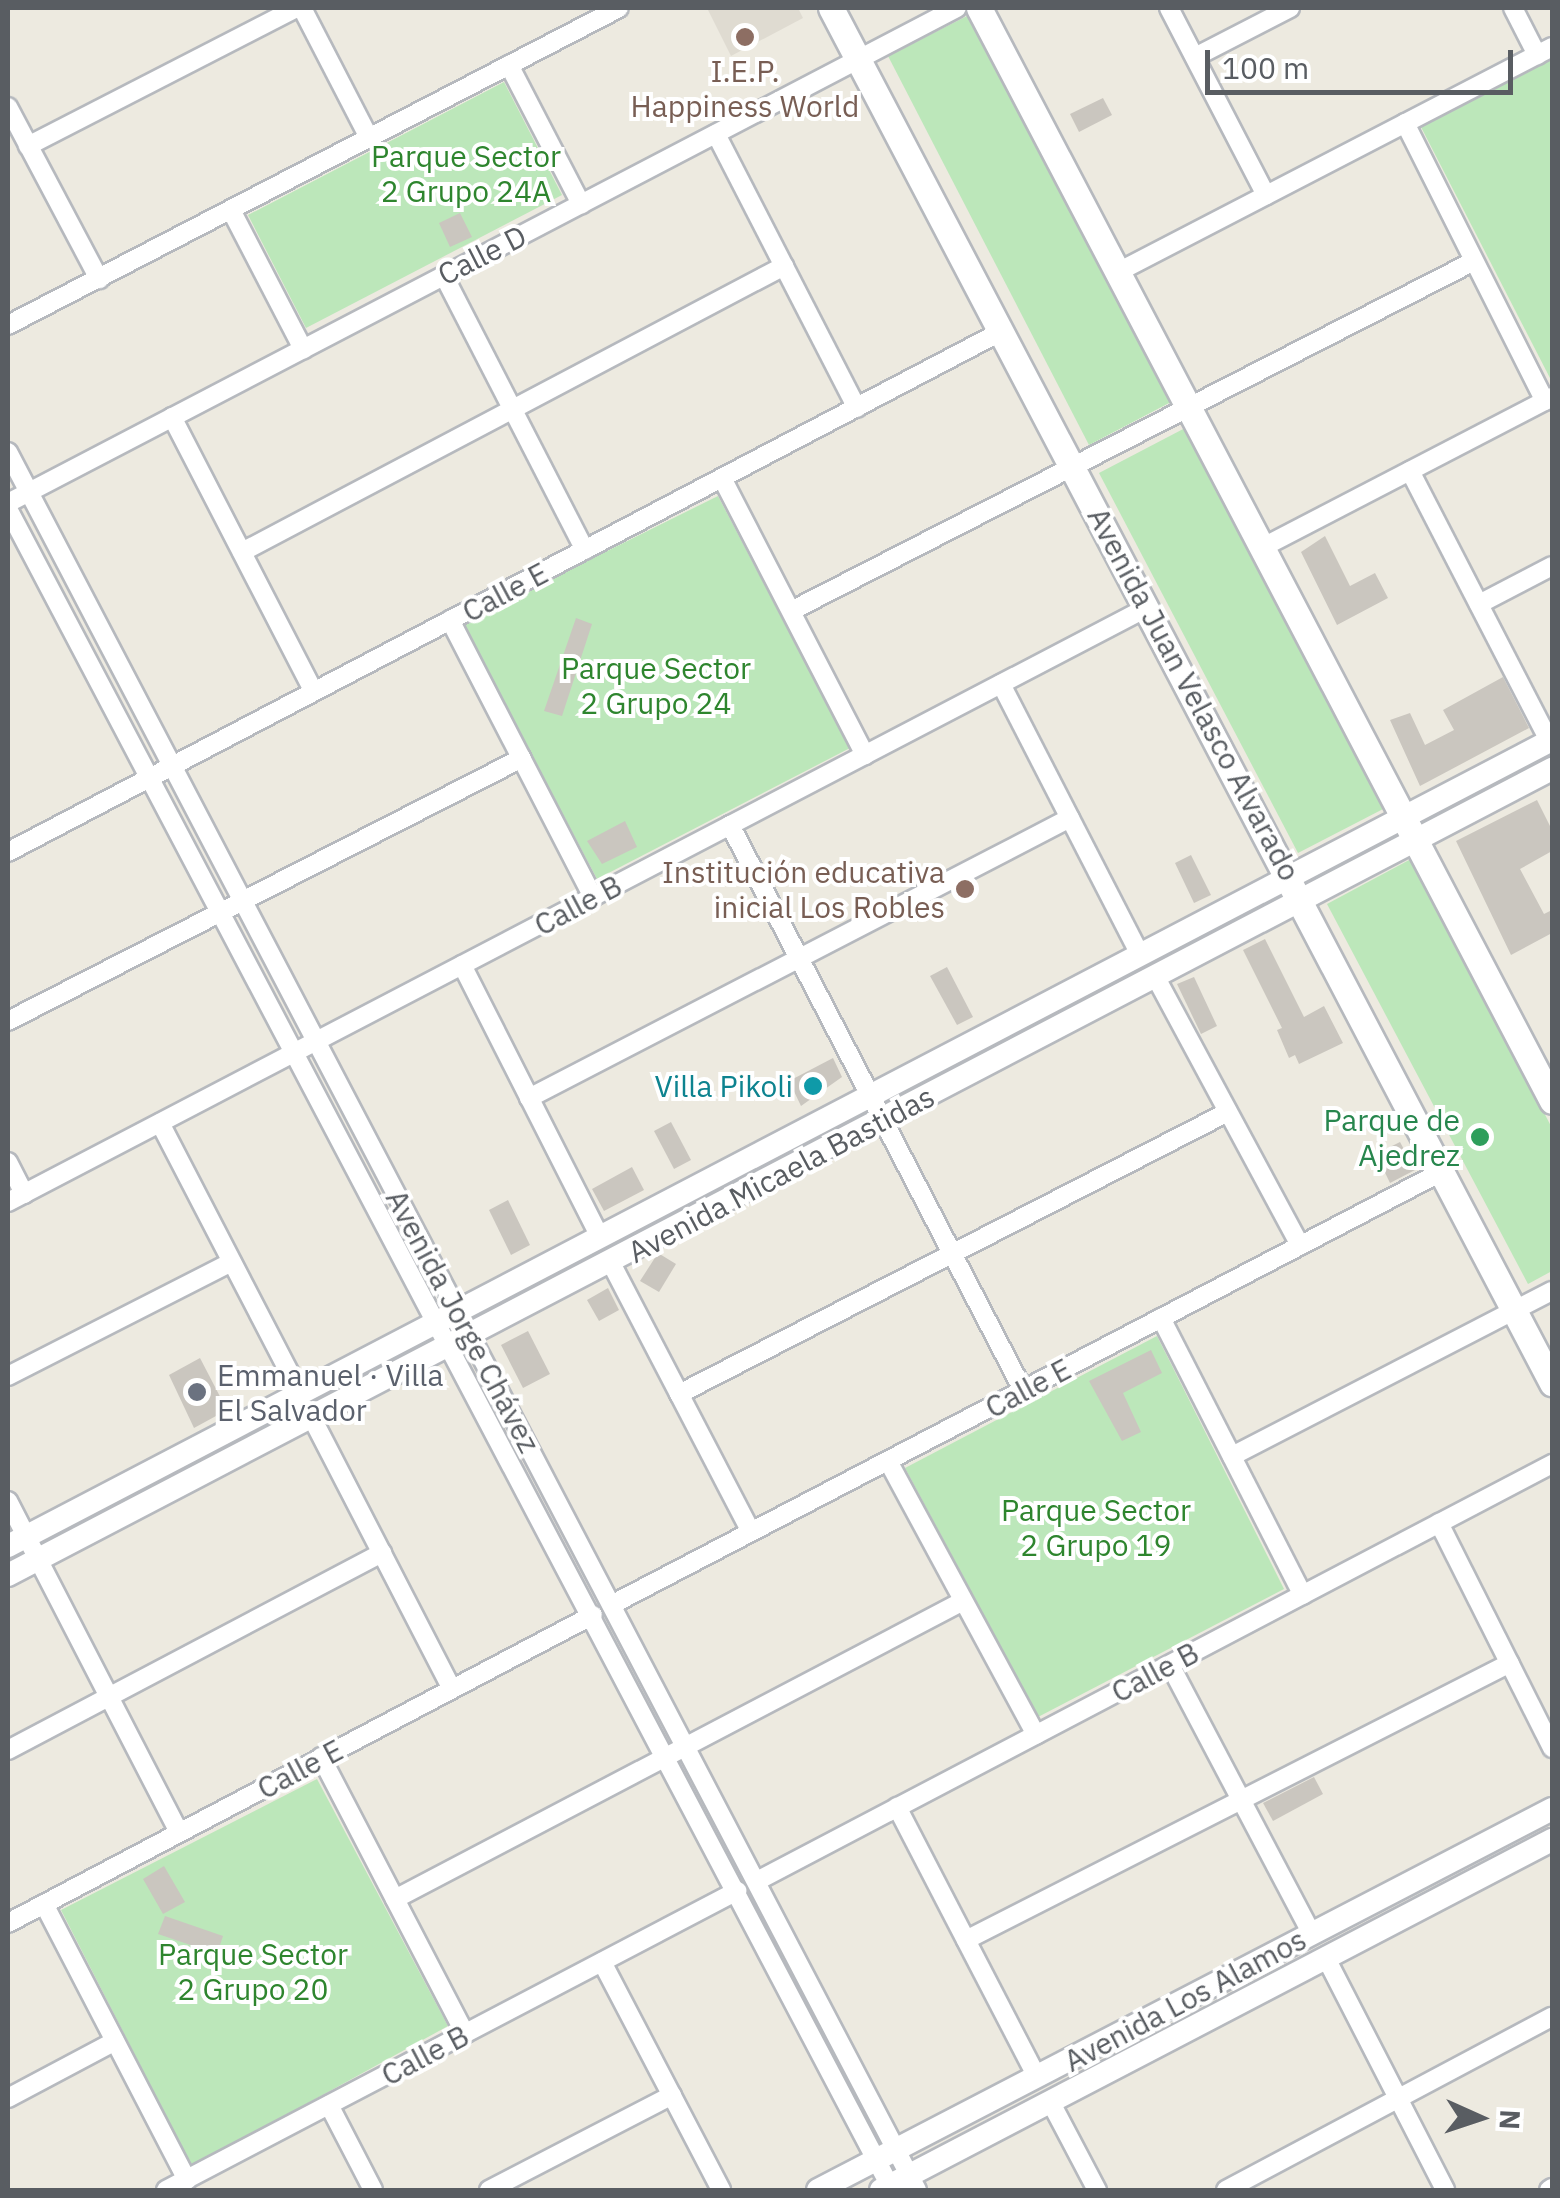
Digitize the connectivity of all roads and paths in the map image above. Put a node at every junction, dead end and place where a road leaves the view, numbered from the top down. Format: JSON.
{"nodes":[{"id":1,"x":299,"y":8,"type":"edge"},
{"id":2,"x":619,"y":8,"type":"edge"},
{"id":3,"x":831,"y":8,"type":"edge"},
{"id":4,"x":957,"y":8,"type":"edge"},
{"id":5,"x":978,"y":8,"type":"edge"},
{"id":6,"x":1169,"y":8,"type":"edge"},
{"id":7,"x":1290,"y":8,"type":"edge"},
{"id":8,"x":1513,"y":8,"type":"edge"},
{"id":9,"x":1545,"y":51,"type":"edge"},
{"id":10,"x":1195,"y":57,"type":"junction"},
{"id":11,"x":858,"y":58,"type":"junction"},
{"id":12,"x":509,"y":65,"type":"junction"},
{"id":13,"x":8,"y":107,"type":"edge"},
{"id":14,"x":1405,"y":123,"type":"junction"},
{"id":15,"x":716,"y":134,"type":"junction"},
{"id":16,"x":369,"y":138,"type":"junction"},
{"id":17,"x":28,"y":146,"type":"junction"},
{"id":18,"x":1266,"y":195,"type":"junction"},
{"id":19,"x":581,"y":204,"type":"junction"},
{"id":20,"x":231,"y":210,"type":"junction"},
{"id":21,"x":1474,"y":261,"type":"junction"},
{"id":22,"x":784,"y":266,"type":"junction"},
{"id":23,"x":1118,"y":272,"type":"junction"},
{"id":24,"x":444,"y":276,"type":"junction"},
{"id":25,"x":99,"y":279,"type":"junction"},
{"id":26,"x":8,"y":325,"type":"edge"},
{"id":27,"x":1002,"y":332,"type":"junction"},
{"id":28,"x":303,"y":349,"type":"junction"},
{"id":29,"x":1549,"y":399,"type":"edge"},
{"id":30,"x":857,"y":408,"type":"junction"},
{"id":31,"x":1190,"y":408,"type":"junction"},
{"id":32,"x":512,"y":410,"type":"junction"},
{"id":33,"x":172,"y":417,"type":"junction"},
{"id":34,"x":8,"y":452,"type":"edge"},
{"id":35,"x":1075,"y":470,"type":"junction"},
{"id":36,"x":1410,"y":471,"type":"junction"},
{"id":37,"x":722,"y":478,"type":"junction"},
{"id":38,"x":29,"y":492,"type":"junction"},
{"id":39,"x":8,"y":506,"type":"edge"},
{"id":40,"x":1263,"y":547,"type":"junction"},
{"id":41,"x":585,"y":550,"type":"junction"},
{"id":42,"x":242,"y":552,"type":"junction"},
{"id":43,"x":1552,"y":566,"type":"edge"},
{"id":44,"x":1479,"y":604,"type":"junction"},
{"id":45,"x":1148,"y":607,"type":"junction"},
{"id":46,"x":791,"y":612,"type":"junction"},
{"id":47,"x":450,"y":620,"type":"junction"},
{"id":48,"x":1001,"y":684,"type":"junction"},
{"id":49,"x":314,"y":692,"type":"junction"},
{"id":50,"x":1551,"y":741,"type":"edge"},
{"id":51,"x":865,"y":754,"type":"junction"},
{"id":52,"x":522,"y":758,"type":"junction"},
{"id":53,"x":172,"y":766,"type":"junction"},
{"id":54,"x":1552,"y":769,"type":"edge"},
{"id":55,"x":148,"y":778,"type":"junction"},
{"id":56,"x":1070,"y":818,"type":"junction"},
{"id":57,"x":730,"y":826,"type":"junction"},
{"id":58,"x":1410,"y":827,"type":"junction"},
{"id":59,"x":10,"y":844,"type":"edge"},
{"id":60,"x":1297,"y":888,"type":"junction"},
{"id":61,"x":592,"y":897,"type":"junction"},
{"id":62,"x":242,"y":898,"type":"junction"},
{"id":63,"x":218,"y":910,"type":"junction"},
{"id":64,"x":1140,"y":955,"type":"junction"},
{"id":65,"x":798,"y":958,"type":"junction"},
{"id":66,"x":462,"y":965,"type":"junction"},
{"id":67,"x":1155,"y":976,"type":"junction"},
{"id":68,"x":8,"y":1021,"type":"edge"},
{"id":69,"x":316,"y":1041,"type":"junction"},
{"id":70,"x":292,"y":1054,"type":"junction"},
{"id":71,"x":869,"y":1096,"type":"junction"},
{"id":72,"x":529,"y":1098,"type":"junction"},
{"id":73,"x":1552,"y":1101,"type":"edge"},
{"id":74,"x":1228,"y":1112,"type":"junction"},
{"id":75,"x":882,"y":1121,"type":"junction"},
{"id":76,"x":160,"y":1122,"type":"junction"},
{"id":77,"x":8,"y":1162,"type":"edge"},
{"id":78,"x":1443,"y":1171,"type":"junction"},
{"id":79,"x":16,"y":1198,"type":"edge"},
{"id":80,"x":599,"y":1235,"type":"junction"},
{"id":81,"x":1300,"y":1245,"type":"junction"},
{"id":82,"x":952,"y":1254,"type":"junction"},
{"id":83,"x":232,"y":1262,"type":"junction"},
{"id":84,"x":611,"y":1262,"type":"junction"},
{"id":85,"x":1552,"y":1290,"type":"edge"},
{"id":86,"x":1515,"y":1310,"type":"junction"},
{"id":87,"x":448,"y":1317,"type":"junction"},
{"id":88,"x":1161,"y":1318,"type":"junction"},
{"id":89,"x":471,"y":1335,"type":"junction"},
{"id":90,"x":449,"y":1346,"type":"junction"},
{"id":91,"x":8,"y":1376,"type":"edge"},
{"id":92,"x":1552,"y":1383,"type":"edge"},
{"id":93,"x":1023,"y":1390,"type":"junction"},
{"id":94,"x":300,"y":1393,"type":"junction"},
{"id":95,"x":679,"y":1394,"type":"junction"},
{"id":96,"x":311,"y":1416,"type":"junction"},
{"id":97,"x":1232,"y":1456,"type":"junction"},
{"id":98,"x":888,"y":1461,"type":"junction"},
{"id":99,"x":1552,"y":1464,"type":"edge"},
{"id":100,"x":8,"y":1501,"type":"edge"},
{"id":101,"x":1439,"y":1523,"type":"junction"},
{"id":102,"x":751,"y":1532,"type":"junction"},
{"id":103,"x":17,"y":1541,"type":"edge"},
{"id":104,"x":382,"y":1553,"type":"junction"},
{"id":105,"x":38,"y":1559,"type":"junction"},
{"id":106,"x":8,"y":1575,"type":"edge"},
{"id":107,"x":1303,"y":1594,"type":"junction"},
{"id":108,"x":963,"y":1601,"type":"junction"},
{"id":109,"x":612,"y":1604,"type":"junction"},
{"id":110,"x":593,"y":1614,"type":"junction"},
{"id":111,"x":1510,"y":1663,"type":"junction"},
{"id":112,"x":1170,"y":1664,"type":"junction"},
{"id":113,"x":452,"y":1688,"type":"junction"},
{"id":114,"x":109,"y":1696,"type":"junction"},
{"id":115,"x":1036,"y":1735,"type":"junction"},
{"id":116,"x":687,"y":1746,"type":"junction"},
{"id":117,"x":1552,"y":1748,"type":"edge"},
{"id":118,"x":8,"y":1750,"type":"edge"},
{"id":119,"x":322,"y":1757,"type":"junction"},
{"id":120,"x":667,"y":1757,"type":"junction"},
{"id":121,"x":1240,"y":1800,"type":"junction"},
{"id":122,"x":897,"y":1808,"type":"junction"},
{"id":123,"x":1552,"y":1809,"type":"edge"},
{"id":124,"x":179,"y":1832,"type":"junction"},
{"id":125,"x":1552,"y":1840,"type":"edge"},
{"id":126,"x":758,"y":1881,"type":"junction"},
{"id":127,"x":737,"y":1892,"type":"junction"},
{"id":128,"x":395,"y":1900,"type":"junction"},
{"id":129,"x":44,"y":1904,"type":"junction"},
{"id":130,"x":8,"y":1923,"type":"edge"},
{"id":131,"x":1312,"y":1934,"type":"junction"},
{"id":132,"x":966,"y":1940,"type":"junction"},
{"id":133,"x":1326,"y":1958,"type":"junction"},
{"id":134,"x":602,"y":1962,"type":"junction"},
{"id":135,"x":1552,"y":2017,"type":"edge"},
{"id":136,"x":464,"y":2034,"type":"junction"},
{"id":137,"x":116,"y":2041,"type":"junction"},
{"id":138,"x":1037,"y":2077,"type":"junction"},
{"id":139,"x":672,"y":2095,"type":"junction"},
{"id":140,"x":8,"y":2098,"type":"edge"},
{"id":141,"x":1397,"y":2100,"type":"junction"},
{"id":142,"x":1050,"y":2101,"type":"junction"},
{"id":143,"x":328,"y":2105,"type":"junction"},
{"id":144,"x":886,"y":2155,"type":"junction"},
{"id":145,"x":187,"y":2180,"type":"junction"},
{"id":146,"x":897,"y":2186,"type":"edge"},
{"id":147,"x":166,"y":2190,"type":"edge"},
{"id":148,"x":373,"y":2190,"type":"edge"},
{"id":149,"x":488,"y":2190,"type":"edge"},
{"id":150,"x":721,"y":2190,"type":"edge"},
{"id":151,"x":818,"y":2190,"type":"edge"},
{"id":152,"x":1097,"y":2190,"type":"edge"},
{"id":153,"x":1226,"y":2190,"type":"edge"},
{"id":154,"x":1445,"y":2190,"type":"edge"}],
"edges":[{"from":1,"to":16,"type":"street"},
{"from":1,"to":17,"type":"street"},
{"from":2,"to":12,"type":"street"},
{"from":3,"to":11,"type":"main road","name":"Avenida Juan Velasco Alvarado"},
{"from":4,"to":11,"type":"street","name":"Calle D"},
{"from":5,"to":23,"type":"main road"},
{"from":6,"to":10,"type":"street"},
{"from":7,"to":10,"type":"street"},
{"from":8,"to":9,"type":"street"},
{"from":9,"to":14,"type":"street"},
{"from":10,"to":18,"type":"street"},
{"from":11,"to":15,"type":"street","name":"Calle D"},
{"from":11,"to":27,"type":"main road","name":"Avenida Juan Velasco Alvarado"},
{"from":12,"to":16,"type":"street"},
{"from":12,"to":19,"type":"street"},
{"from":13,"to":17,"type":"street"},
{"from":14,"to":18,"type":"street"},
{"from":14,"to":21,"type":"street"},
{"from":15,"to":19,"type":"street","name":"Calle D"},
{"from":15,"to":22,"type":"street"},
{"from":16,"to":20,"type":"street"},
{"from":17,"to":25,"type":"street"},
{"from":18,"to":23,"type":"street"},
{"from":19,"to":24,"type":"street","name":"Calle D"},
{"from":20,"to":25,"type":"street"},
{"from":20,"to":28,"type":"street"},
{"from":21,"to":29,"type":"street"},
{"from":21,"to":31,"type":"street"},
{"from":22,"to":30,"type":"street"},
{"from":22,"to":32,"type":"street"},
{"from":23,"to":31,"type":"main road"},
{"from":24,"to":28,"type":"street","name":"Calle D"},
{"from":24,"to":32,"type":"street"},
{"from":25,"to":26,"type":"street"},
{"from":27,"to":30,"type":"street","name":"Calle E"},
{"from":27,"to":35,"type":"main road","name":"Avenida Juan Velasco Alvarado"},
{"from":28,"to":33,"type":"street","name":"Calle D"},
{"from":29,"to":36,"type":"street"},
{"from":30,"to":37,"type":"street","name":"Calle E"},
{"from":31,"to":35,"type":"street"},
{"from":31,"to":40,"type":"main road"},
{"from":32,"to":41,"type":"street"},
{"from":32,"to":42,"type":"street"},
{"from":33,"to":38,"type":"street","name":"Calle D"},
{"from":33,"to":42,"type":"street"},
{"from":34,"to":38,"type":"street","name":"Avenida Jorge Chávez"},
{"from":35,"to":45,"type":"main road","name":"Avenida Juan Velasco Alvarado"},
{"from":35,"to":46,"type":"street"},
{"from":36,"to":40,"type":"street"},
{"from":36,"to":44,"type":"street"},
{"from":37,"to":41,"type":"street","name":"Calle E"},
{"from":37,"to":46,"type":"street"},
{"from":38,"to":39,"type":"street","name":"Calle D"},
{"from":38,"to":53,"type":"street","name":"Avenida Jorge Chávez"},
{"from":39,"to":55,"type":"street","name":"Avenida Jorge Chávez"},
{"from":40,"to":58,"type":"main road"},
{"from":41,"to":47,"type":"street","name":"Calle E"},
{"from":42,"to":49,"type":"street"},
{"from":43,"to":44,"type":"street"},
{"from":44,"to":50,"type":"street"},
{"from":45,"to":48,"type":"street","name":"Calle B"},
{"from":45,"to":60,"type":"main road","name":"Avenida Juan Velasco Alvarado"},
{"from":46,"to":51,"type":"street"},
{"from":47,"to":49,"type":"street","name":"Calle E"},
{"from":47,"to":52,"type":"street"},
{"from":48,"to":51,"type":"street","name":"Calle B"},
{"from":48,"to":56,"type":"street"},
{"from":49,"to":53,"type":"street","name":"Calle E"},
{"from":50,"to":58,"type":"street","name":"Avenida Micaela Bastidas"},
{"from":51,"to":57,"type":"street","name":"Calle B"},
{"from":52,"to":61,"type":"street"},
{"from":52,"to":62,"type":"street"},
{"from":53,"to":55,"type":"street","name":"Calle E"},
{"from":53,"to":62,"type":"street","name":"Avenida Jorge Chávez"},
{"from":54,"to":58,"type":"street","name":"Avenida Micaela Bastidas"},
{"from":55,"to":59,"type":"street","name":"Calle E"},
{"from":55,"to":63,"type":"street","name":"Avenida Jorge Chávez"},
{"from":56,"to":64,"type":"street"},
{"from":56,"to":65,"type":"street"},
{"from":57,"to":61,"type":"street","name":"Calle B"},
{"from":57,"to":65,"type":"street"},
{"from":58,"to":60,"type":"street","name":"Avenida Micaela Bastidas"},
{"from":58,"to":73,"type":"main road"},
{"from":60,"to":64,"type":"street","name":"Avenida Micaela Bastidas"},
{"from":60,"to":67,"type":"street","name":"Avenida Micaela Bastidas"},
{"from":60,"to":78,"type":"main road","name":"Avenida Juan Velasco Alvarado"},
{"from":61,"to":66,"type":"street","name":"Calle B"},
{"from":62,"to":63,"type":"street"},
{"from":62,"to":69,"type":"street","name":"Avenida Jorge Chávez"},
{"from":63,"to":68,"type":"street"},
{"from":63,"to":70,"type":"street","name":"Avenida Jorge Chávez"},
{"from":64,"to":71,"type":"street","name":"Avenida Micaela Bastidas"},
{"from":65,"to":71,"type":"street"},
{"from":65,"to":72,"type":"street"},
{"from":66,"to":69,"type":"street","name":"Calle B"},
{"from":66,"to":72,"type":"street"},
{"from":67,"to":74,"type":"street"},
{"from":67,"to":75,"type":"street","name":"Avenida Micaela Bastidas"},
{"from":69,"to":70,"type":"street","name":"Calle B"},
{"from":69,"to":87,"type":"street","name":"Avenida Jorge Chávez"},
{"from":70,"to":76,"type":"street","name":"Calle B"},
{"from":70,"to":87,"type":"street","name":"Avenida Jorge Chávez"},
{"from":71,"to":75,"type":"street"},
{"from":71,"to":80,"type":"street","name":"Avenida Micaela Bastidas"},
{"from":72,"to":80,"type":"street"},
{"from":74,"to":81,"type":"street"},
{"from":74,"to":82,"type":"street"},
{"from":75,"to":82,"type":"street"},
{"from":75,"to":84,"type":"street","name":"Avenida Micaela Bastidas"},
{"from":76,"to":79,"type":"street","name":"Calle B"},
{"from":76,"to":83,"type":"street"},
{"from":77,"to":79,"type":"street"},
{"from":78,"to":81,"type":"street","name":"Calle E"},
{"from":78,"to":86,"type":"main road","name":"Avenida Juan Velasco Alvarado"},
{"from":80,"to":87,"type":"street","name":"Avenida Micaela Bastidas"},
{"from":81,"to":88,"type":"street","name":"Calle E"},
{"from":82,"to":93,"type":"street"},
{"from":82,"to":95,"type":"street"},
{"from":83,"to":91,"type":"street"},
{"from":83,"to":94,"type":"street"},
{"from":84,"to":89,"type":"street","name":"Avenida Micaela Bastidas"},
{"from":84,"to":95,"type":"street"},
{"from":85,"to":86,"type":"street"},
{"from":86,"to":92,"type":"main road","name":"Avenida Juan Velasco Alvarado"},
{"from":86,"to":97,"type":"street"},
{"from":87,"to":89,"type":"street","name":"Avenida Jorge Chávez"},
{"from":87,"to":90,"type":"street","name":"Avenida Jorge Chávez"},
{"from":87,"to":94,"type":"street","name":"Avenida Micaela Bastidas"},
{"from":88,"to":93,"type":"street","name":"Calle E"},
{"from":88,"to":97,"type":"street"},
{"from":89,"to":90,"type":"street","name":"Avenida Micaela Bastidas"},
{"from":89,"to":109,"type":"street","name":"Avenida Jorge Chávez"},
{"from":90,"to":96,"type":"street","name":"Avenida Micaela Bastidas"},
{"from":90,"to":110,"type":"street","name":"Avenida Jorge Chávez"},
{"from":93,"to":98,"type":"street","name":"Calle E"},
{"from":94,"to":103,"type":"street","name":"Avenida Micaela Bastidas"},
{"from":95,"to":102,"type":"street"},
{"from":96,"to":104,"type":"street"},
{"from":96,"to":105,"type":"street","name":"Avenida Micaela Bastidas"},
{"from":97,"to":107,"type":"street"},
{"from":98,"to":102,"type":"street","name":"Calle E"},
{"from":98,"to":108,"type":"street"},
{"from":99,"to":101,"type":"street","name":"Calle B"},
{"from":100,"to":103,"type":"street"},
{"from":101,"to":107,"type":"street","name":"Calle B"},
{"from":101,"to":111,"type":"street"},
{"from":102,"to":109,"type":"street","name":"Calle E"},
{"from":103,"to":105,"type":"street"},
{"from":104,"to":113,"type":"street"},
{"from":104,"to":114,"type":"street"},
{"from":105,"to":106,"type":"street","name":"Avenida Micaela Bastidas"},
{"from":105,"to":114,"type":"street"},
{"from":107,"to":112,"type":"street","name":"Calle B"},
{"from":108,"to":115,"type":"street"},
{"from":108,"to":116,"type":"street"},
{"from":109,"to":116,"type":"street","name":"Avenida Jorge Chávez"},
{"from":110,"to":113,"type":"street","name":"Calle E"},
{"from":110,"to":120,"type":"street","name":"Avenida Jorge Chávez"},
{"from":111,"to":117,"type":"street"},
{"from":111,"to":121,"type":"street"},
{"from":112,"to":115,"type":"street","name":"Calle B"},
{"from":112,"to":121,"type":"street"},
{"from":113,"to":119,"type":"street","name":"Calle E"},
{"from":114,"to":118,"type":"street"},
{"from":114,"to":124,"type":"street"},
{"from":115,"to":122,"type":"street","name":"Calle B"},
{"from":116,"to":120,"type":"street"},
{"from":116,"to":126,"type":"street","name":"Avenida Jorge Chávez"},
{"from":119,"to":124,"type":"street","name":"Calle E"},
{"from":119,"to":128,"type":"street"},
{"from":120,"to":127,"type":"street","name":"Avenida Jorge Chávez"},
{"from":120,"to":128,"type":"street"},
{"from":121,"to":131,"type":"street"},
{"from":121,"to":132,"type":"street"},
{"from":122,"to":126,"type":"street","name":"Calle B"},
{"from":122,"to":132,"type":"street"},
{"from":123,"to":131,"type":"street","name":"Avenida Los Alamos"},
{"from":124,"to":129,"type":"street","name":"Calle E"},
{"from":125,"to":133,"type":"street","name":"Avenida Los Alamos"},
{"from":126,"to":144,"type":"street","name":"Avenida Jorge Chávez"},
{"from":127,"to":134,"type":"street","name":"Calle B"},
{"from":127,"to":144,"type":"street","name":"Avenida Jorge Chávez"},
{"from":128,"to":136,"type":"street"},
{"from":129,"to":130,"type":"street","name":"Calle E"},
{"from":129,"to":137,"type":"street"},
{"from":131,"to":138,"type":"street","name":"Avenida Los Alamos"},
{"from":132,"to":138,"type":"street"},
{"from":133,"to":141,"type":"street"},
{"from":133,"to":142,"type":"street","name":"Avenida Los Alamos"},
{"from":134,"to":136,"type":"street","name":"Calle B"},
{"from":134,"to":139,"type":"street"},
{"from":135,"to":141,"type":"street"},
{"from":136,"to":143,"type":"street","name":"Calle B"},
{"from":137,"to":140,"type":"street"},
{"from":137,"to":145,"type":"street"},
{"from":138,"to":144,"type":"street","name":"Avenida Los Alamos"},
{"from":139,"to":149,"type":"street"},
{"from":139,"to":150,"type":"street"},
{"from":141,"to":153,"type":"street"},
{"from":141,"to":154,"type":"street"},
{"from":142,"to":146,"type":"street","name":"Avenida Los Alamos"},
{"from":142,"to":152,"type":"street"},
{"from":143,"to":145,"type":"street","name":"Calle B"},
{"from":143,"to":148,"type":"street"},
{"from":144,"to":146,"type":"street","name":"Avenida Jorge Chávez"},
{"from":144,"to":151,"type":"street","name":"Avenida Los Alamos"},
{"from":145,"to":147,"type":"street","name":"Calle B"}]}
